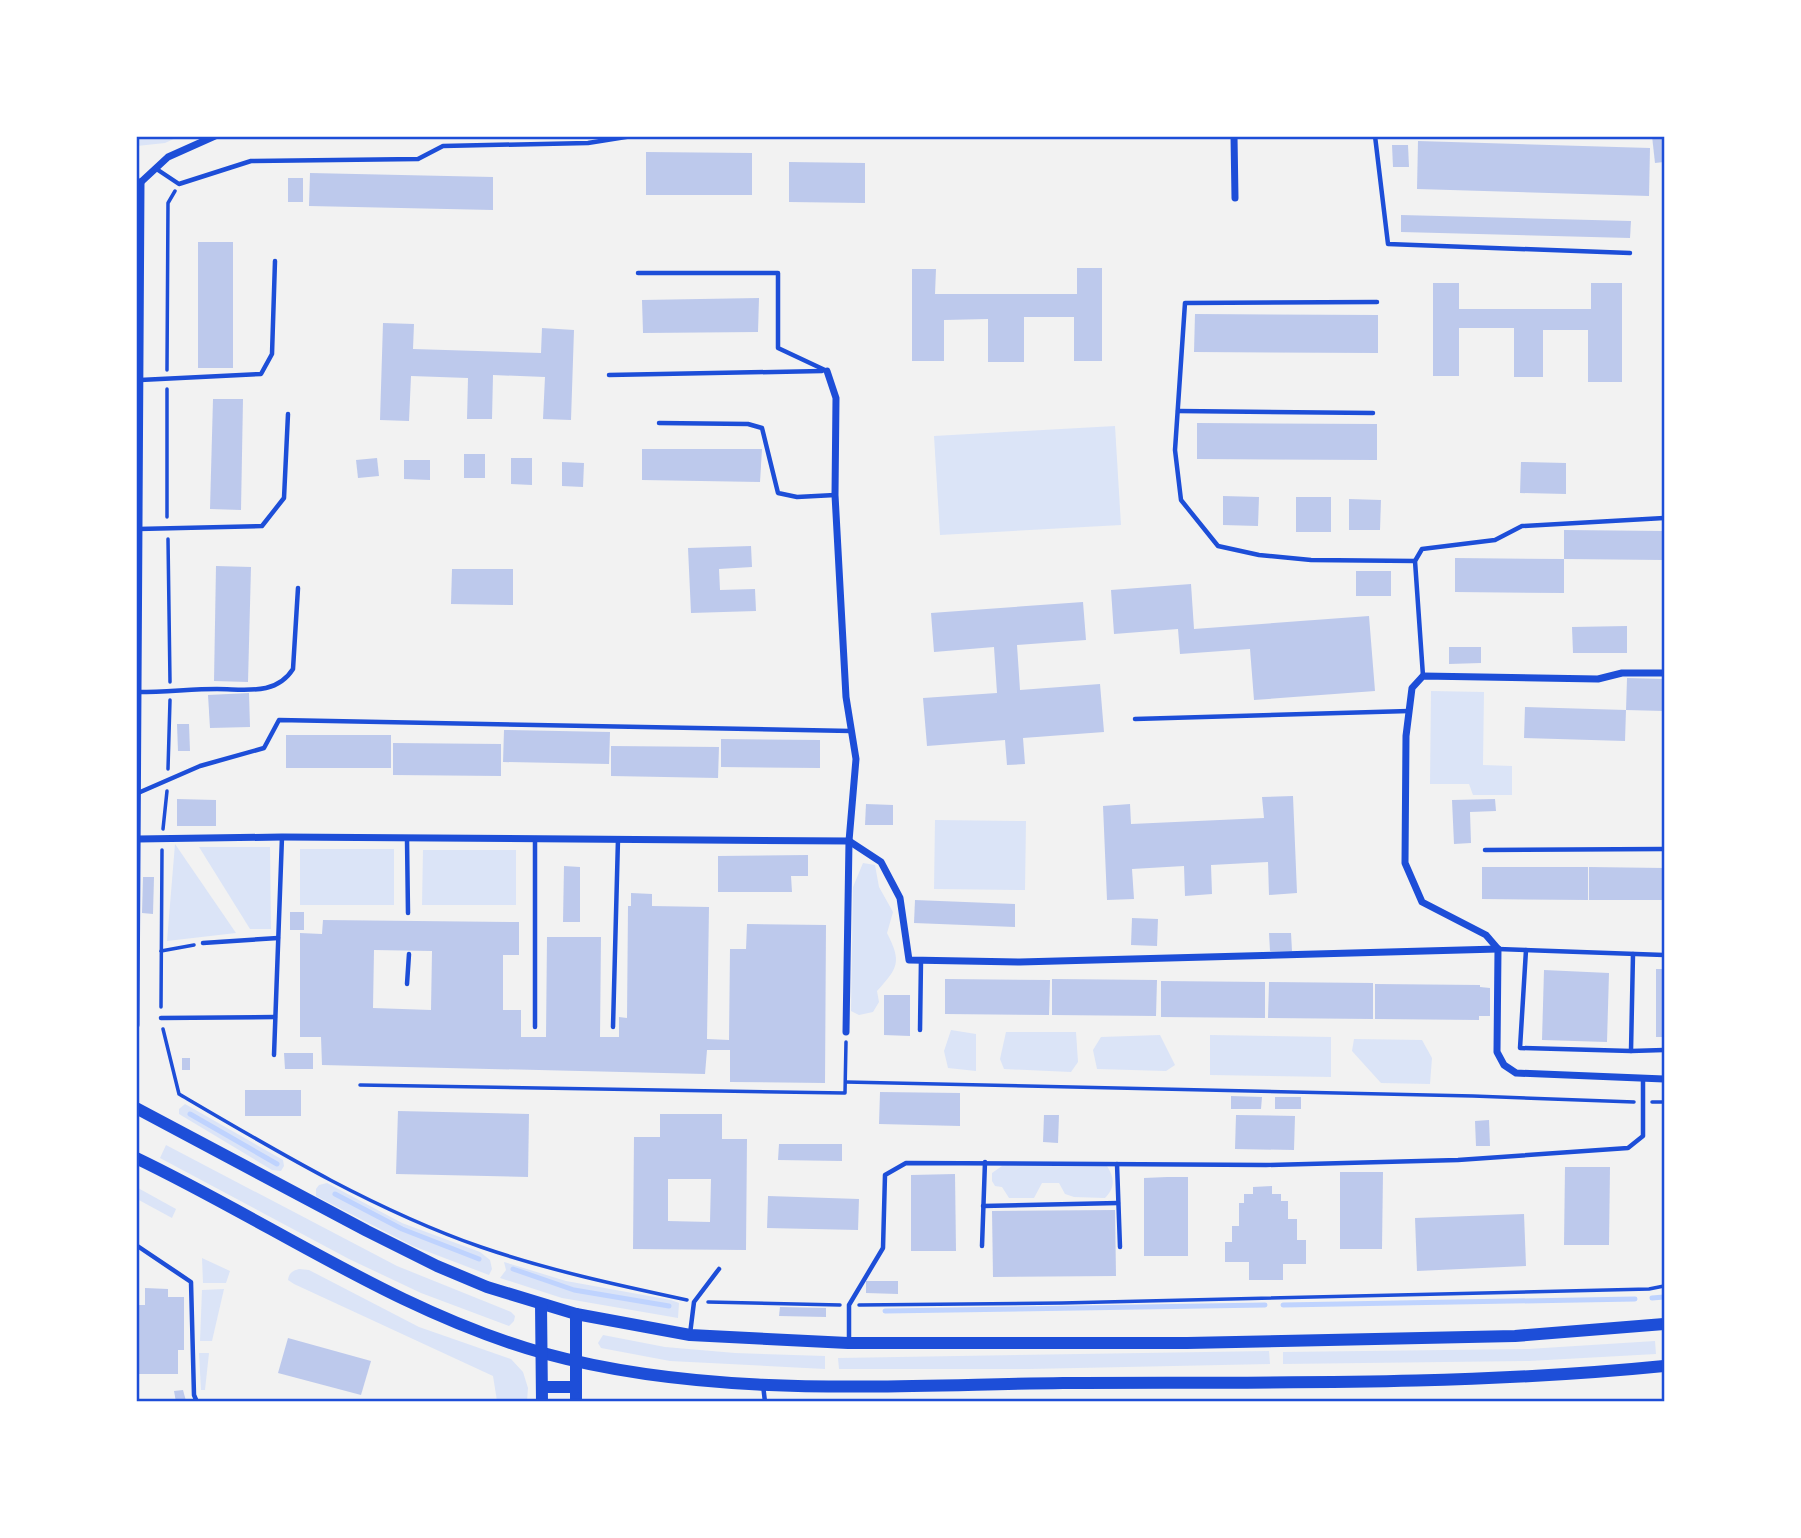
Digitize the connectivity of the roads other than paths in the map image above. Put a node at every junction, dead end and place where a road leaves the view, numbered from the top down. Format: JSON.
{"nodes":[{"id":1,"x":215,"y":136,"type":"edge"},
{"id":2,"x":443,"y":136,"type":"edge"},
{"id":3,"x":632,"y":136,"type":"edge"},
{"id":4,"x":1234,"y":136,"type":"edge"},
{"id":5,"x":1375,"y":136,"type":"edge"},
{"id":6,"x":443,"y":146,"type":"junction"},
{"id":7,"x":154,"y":167,"type":"junction"},
{"id":8,"x":139,"y":182,"type":"edge"},
{"id":9,"x":1235,"y":198,"type":"dead end"},
{"id":10,"x":1630,"y":253,"type":"dead end"},
{"id":11,"x":275,"y":261,"type":"dead end"},
{"id":12,"x":638,"y":273,"type":"dead end"},
{"id":13,"x":1377,"y":302,"type":"dead end"},
{"id":14,"x":827,"y":371,"type":"junction"},
{"id":15,"x":609,"y":374,"type":"dead end"},
{"id":16,"x":139,"y":380,"type":"junction"},
{"id":17,"x":1178,"y":411,"type":"junction"},
{"id":18,"x":1373,"y":413,"type":"dead end"},
{"id":19,"x":288,"y":414,"type":"dead end"},
{"id":20,"x":659,"y":423,"type":"dead end"},
{"id":21,"x":835,"y":495,"type":"junction"},
{"id":22,"x":1664,"y":518,"type":"edge"},
{"id":23,"x":137,"y":529,"type":"edge"},
{"id":24,"x":1415,"y":561,"type":"junction"},
{"id":25,"x":298,"y":588,"type":"dead end"},
{"id":26,"x":1664,"y":673,"type":"edge"},
{"id":27,"x":1423,"y":676,"type":"junction"},
{"id":28,"x":139,"y":692,"type":"junction"},
{"id":29,"x":1409,"y":711,"type":"junction"},
{"id":30,"x":1135,"y":719,"type":"dead end"},
{"id":31,"x":851,"y":731,"type":"junction"},
{"id":32,"x":138,"y":793,"type":"junction"},
{"id":33,"x":282,"y":837,"type":"junction"},
{"id":34,"x":407,"y":838,"type":"junction"},
{"id":35,"x":535,"y":838,"type":"junction"},
{"id":36,"x":618,"y":838,"type":"junction"},
{"id":37,"x":138,"y":839,"type":"junction"},
{"id":38,"x":849,"y":841,"type":"junction"},
{"id":39,"x":1664,"y":849,"type":"edge"},
{"id":40,"x":1485,"y":850,"type":"dead end"},
{"id":41,"x":408,"y":913,"type":"dead end"},
{"id":42,"x":278,"y":938,"type":"junction"},
{"id":43,"x":202,"y":943,"type":"road end"},
{"id":44,"x":1498,"y":949,"type":"junction"},
{"id":45,"x":1525,"y":950,"type":"junction"},
{"id":46,"x":409,"y":954,"type":"dead end"},
{"id":47,"x":1633,"y":954,"type":"junction"},
{"id":48,"x":1664,"y":955,"type":"edge"},
{"id":49,"x":921,"y":960,"type":"junction"},
{"id":50,"x":137,"y":973,"type":"edge"},
{"id":51,"x":407,"y":984,"type":"dead end"},
{"id":52,"x":275,"y":1017,"type":"junction"},
{"id":53,"x":161,"y":1018,"type":"road end"},
{"id":54,"x":136,"y":1025,"type":"edge"},
{"id":55,"x":535,"y":1027,"type":"dead end"},
{"id":56,"x":613,"y":1027,"type":"dead end"},
{"id":57,"x":920,"y":1030,"type":"dead end"},
{"id":58,"x":846,"y":1032,"type":"road end"},
{"id":59,"x":1664,"y":1050,"type":"edge"},
{"id":60,"x":1631,"y":1051,"type":"junction"},
{"id":61,"x":274,"y":1055,"type":"dead end"},
{"id":62,"x":1643,"y":1080,"type":"junction"},
{"id":63,"x":1664,"y":1080,"type":"edge"},
{"id":64,"x":136,"y":1108,"type":"edge"},
{"id":65,"x":136,"y":1158,"type":"edge"},
{"id":66,"x":985,"y":1162,"type":"junction"},
{"id":67,"x":1117,"y":1164,"type":"junction"},
{"id":68,"x":1118,"y":1203,"type":"junction"},
{"id":69,"x":983,"y":1206,"type":"junction"},
{"id":70,"x":136,"y":1245,"type":"edge"},
{"id":71,"x":982,"y":1246,"type":"dead end"},
{"id":72,"x":1120,"y":1247,"type":"dead end"},
{"id":73,"x":719,"y":1269,"type":"dead end"},
{"id":74,"x":541,"y":1304,"type":"junction"},
{"id":75,"x":576,"y":1314,"type":"junction"},
{"id":76,"x":1664,"y":1324,"type":"edge"},
{"id":77,"x":690,"y":1335,"type":"junction"},
{"id":78,"x":848,"y":1343,"type":"junction"},
{"id":79,"x":541,"y":1352,"type":"junction"},
{"id":80,"x":576,"y":1361,"type":"junction"},
{"id":81,"x":1664,"y":1366,"type":"edge"},
{"id":82,"x":762,"y":1384,"type":"junction"},
{"id":83,"x":542,"y":1387,"type":"junction"},
{"id":84,"x":576,"y":1387,"type":"junction"},
{"id":85,"x":197,"y":1402,"type":"edge"},
{"id":86,"x":542,"y":1402,"type":"edge"},
{"id":87,"x":576,"y":1402,"type":"edge"},
{"id":88,"x":765,"y":1402,"type":"edge"}],
"edges":[{"from":1,"to":7,"type":"street"},
{"from":2,"to":6,"type":"lane"},
{"from":3,"to":6,"type":"lane"},
{"from":4,"to":9,"type":"street"},
{"from":5,"to":10,"type":"lane"},
{"from":6,"to":7,"type":"lane"},
{"from":7,"to":8,"type":"street"},
{"from":8,"to":16,"type":"street"},
{"from":11,"to":16,"type":"lane"},
{"from":12,"to":14,"type":"lane"},
{"from":13,"to":17,"type":"lane"},
{"from":14,"to":15,"type":"lane"},
{"from":14,"to":21,"type":"street"},
{"from":16,"to":23,"type":"street"},
{"from":17,"to":18,"type":"lane"},
{"from":17,"to":24,"type":"lane"},
{"from":19,"to":23,"type":"lane"},
{"from":20,"to":21,"type":"lane"},
{"from":21,"to":31,"type":"street"},
{"from":22,"to":24,"type":"lane"},
{"from":23,"to":28,"type":"street"},
{"from":24,"to":27,"type":"lane"},
{"from":25,"to":28,"type":"lane"},
{"from":26,"to":27,"type":"street"},
{"from":27,"to":29,"type":"street"},
{"from":28,"to":32,"type":"street"},
{"from":29,"to":30,"type":"lane"},
{"from":29,"to":44,"type":"street"},
{"from":31,"to":32,"type":"lane"},
{"from":31,"to":38,"type":"street"},
{"from":32,"to":37,"type":"street"},
{"from":33,"to":34,"type":"street"},
{"from":33,"to":37,"type":"street"},
{"from":33,"to":42,"type":"lane"},
{"from":34,"to":35,"type":"street"},
{"from":34,"to":41,"type":"lane"},
{"from":35,"to":36,"type":"street"},
{"from":35,"to":55,"type":"lane"},
{"from":36,"to":38,"type":"street"},
{"from":36,"to":56,"type":"lane"},
{"from":37,"to":50,"type":"street"},
{"from":38,"to":49,"type":"street"},
{"from":38,"to":58,"type":"street"},
{"from":39,"to":40,"type":"lane"},
{"from":42,"to":43,"type":"lane"},
{"from":42,"to":52,"type":"lane"},
{"from":44,"to":45,"type":"lane"},
{"from":44,"to":49,"type":"street"},
{"from":44,"to":62,"type":"street"},
{"from":45,"to":47,"type":"lane"},
{"from":45,"to":60,"type":"lane"},
{"from":46,"to":51,"type":"lane"},
{"from":47,"to":48,"type":"lane"},
{"from":47,"to":60,"type":"lane"},
{"from":49,"to":57,"type":"lane"},
{"from":50,"to":54,"type":"street"},
{"from":52,"to":53,"type":"lane"},
{"from":52,"to":61,"type":"lane"},
{"from":59,"to":60,"type":"lane"},
{"from":62,"to":63,"type":"street"},
{"from":62,"to":67,"type":"lane"},
{"from":64,"to":74,"type":"street"},
{"from":65,"to":79,"type":"street"},
{"from":66,"to":67,"type":"lane"},
{"from":66,"to":69,"type":"lane"},
{"from":66,"to":78,"type":"lane"},
{"from":67,"to":68,"type":"lane"},
{"from":68,"to":69,"type":"lane"},
{"from":68,"to":72,"type":"lane"},
{"from":69,"to":71,"type":"lane"},
{"from":70,"to":85,"type":"lane"},
{"from":73,"to":77,"type":"lane"},
{"from":74,"to":75,"type":"street"},
{"from":74,"to":79,"type":"street"},
{"from":75,"to":77,"type":"street"},
{"from":75,"to":80,"type":"street"},
{"from":76,"to":78,"type":"street"},
{"from":77,"to":78,"type":"street"},
{"from":79,"to":80,"type":"street"},
{"from":79,"to":83,"type":"street"},
{"from":80,"to":82,"type":"street"},
{"from":80,"to":84,"type":"street"},
{"from":81,"to":82,"type":"street"},
{"from":82,"to":88,"type":"lane"},
{"from":83,"to":84,"type":"street"},
{"from":83,"to":86,"type":"street"},
{"from":84,"to":87,"type":"street"}]}
